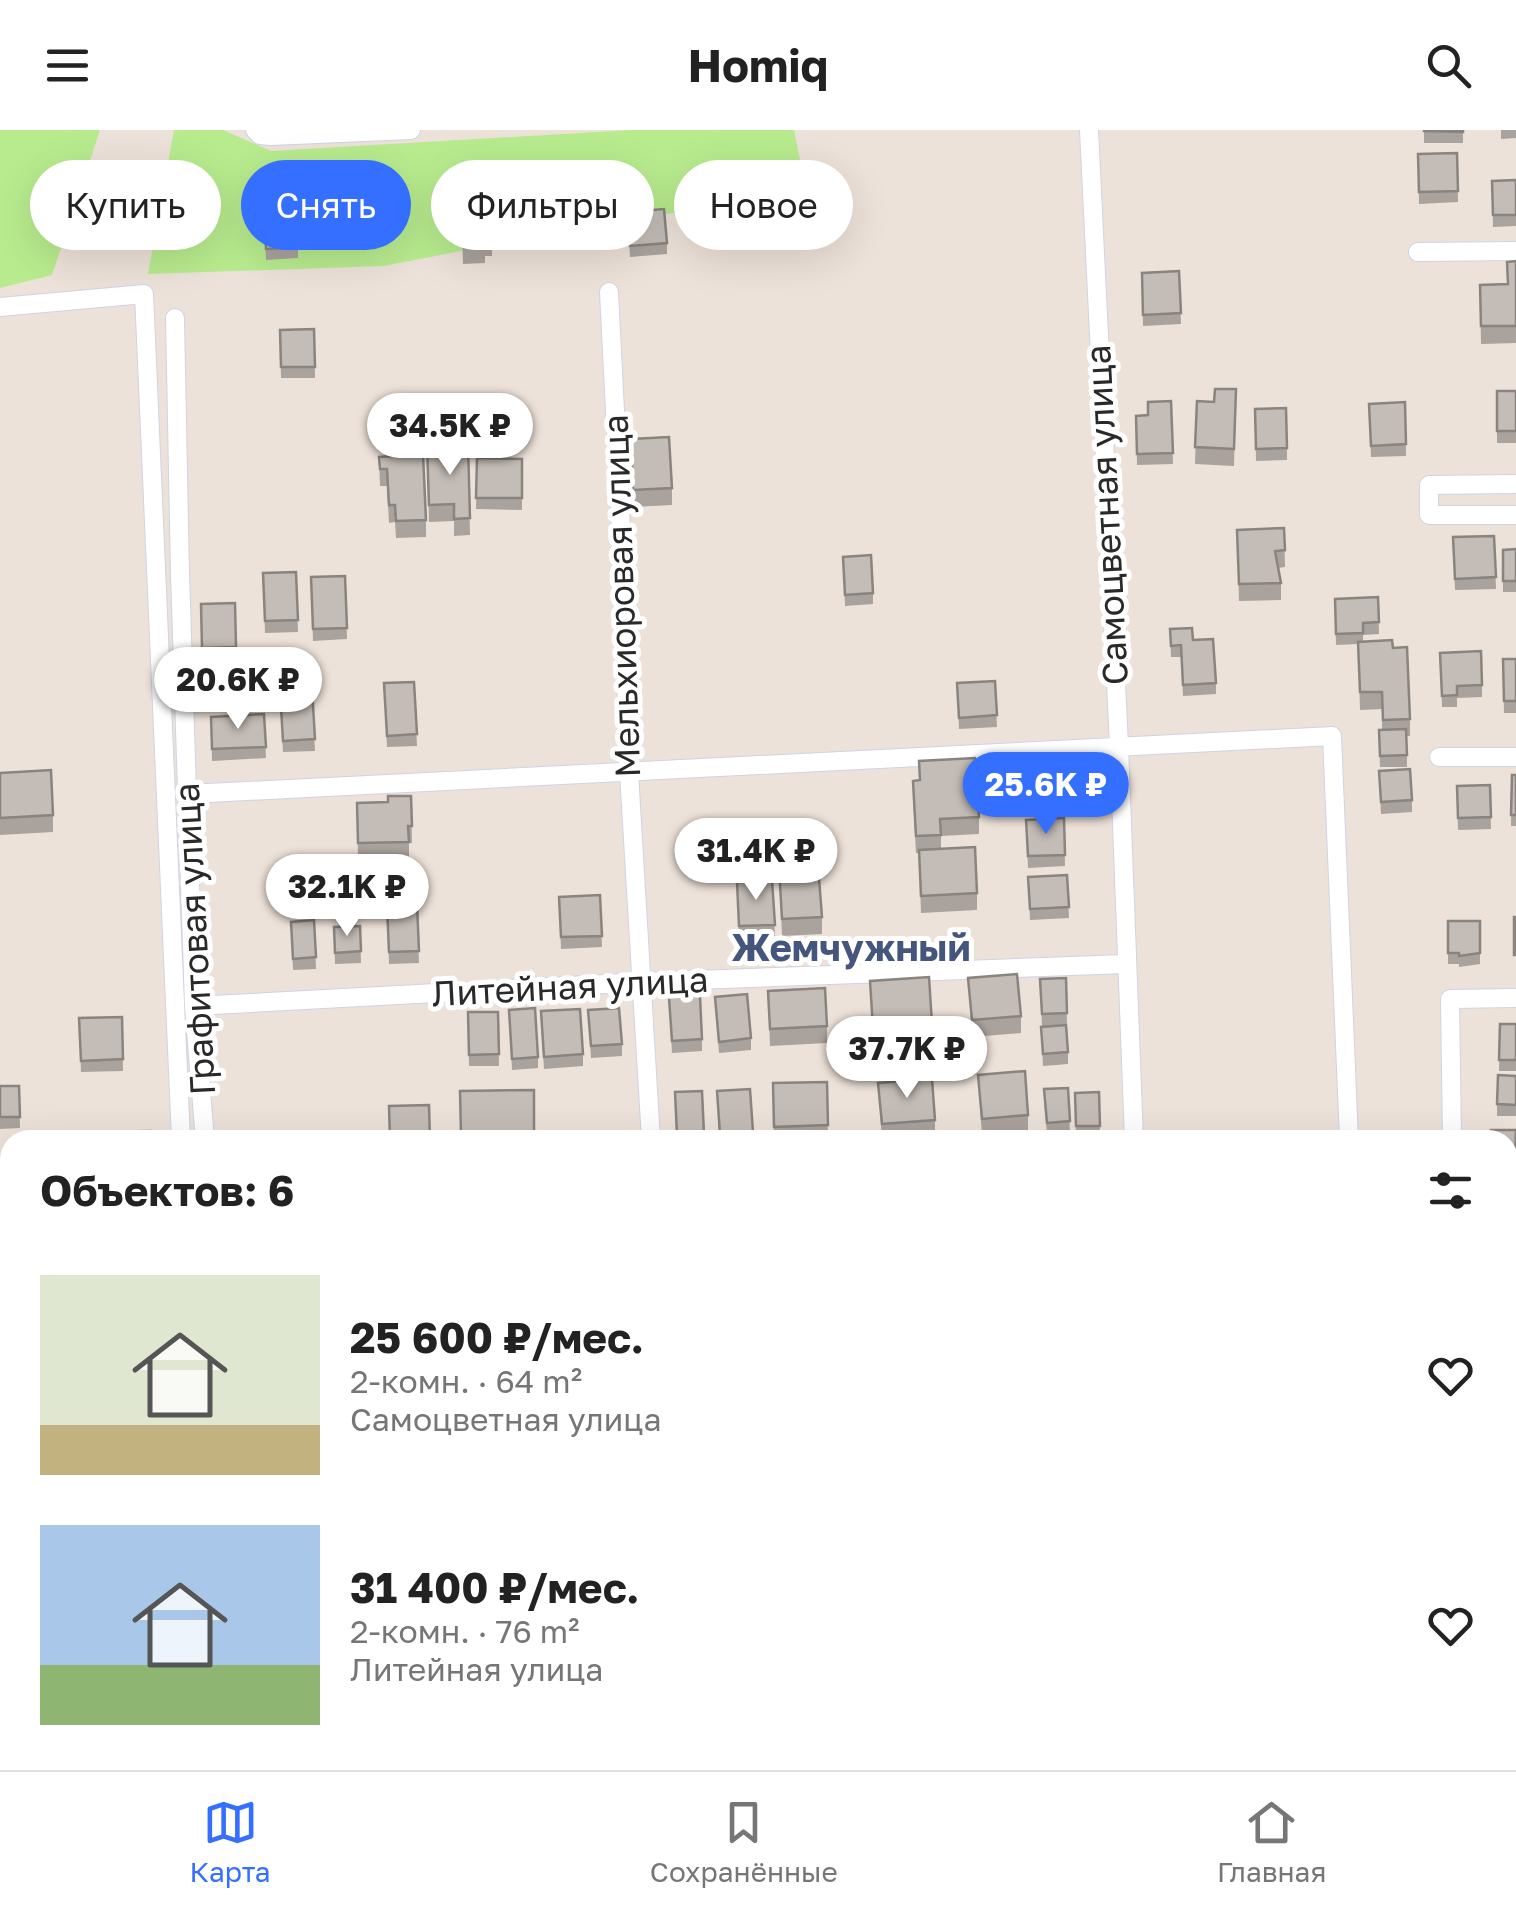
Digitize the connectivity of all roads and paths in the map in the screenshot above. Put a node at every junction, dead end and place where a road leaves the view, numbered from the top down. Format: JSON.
{"nodes":[{"id":1,"x":255,"y":130,"type":"edge"},
{"id":2,"x":410,"y":130,"type":"edge"},
{"id":3,"x":1089,"y":130,"type":"edge"},
{"id":4,"x":1516,"y":251,"type":"edge"},
{"id":5,"x":1418,"y":252,"type":"dead end"},
{"id":6,"x":609,"y":292,"type":"dead end"},
{"id":7,"x":0,"y":307,"type":"edge"},
{"id":8,"x":176,"y":318,"type":"dead end"},
{"id":9,"x":1516,"y":484,"type":"edge"},
{"id":10,"x":1516,"y":515,"type":"edge"},
{"id":11,"x":1119,"y":746,"type":"junction"},
{"id":12,"x":1439,"y":758,"type":"dead end"},
{"id":13,"x":1516,"y":758,"type":"edge"},
{"id":14,"x":629,"y":773,"type":"junction"},
{"id":15,"x":189,"y":794,"type":"junction"},
{"id":16,"x":1125,"y":964,"type":"junction"},
{"id":17,"x":644,"y":982,"type":"junction"},
{"id":18,"x":1516,"y":998,"type":"edge"},
{"id":19,"x":194,"y":1006,"type":"junction"},
{"id":20,"x":181,"y":1130,"type":"edge"},
{"id":21,"x":204,"y":1130,"type":"edge"},
{"id":22,"x":651,"y":1130,"type":"edge"},
{"id":23,"x":1133,"y":1130,"type":"edge"},
{"id":24,"x":1350,"y":1130,"type":"edge"},
{"id":25,"x":1452,"y":1130,"type":"edge"}],
"edges":[{"from":1,"to":2,"type":"street"},
{"from":3,"to":11,"type":"street","name":"Самоцветная улица"},
{"from":4,"to":5,"type":"street"},
{"from":6,"to":14,"type":"street","name":"Мельхиоровая улица"},
{"from":7,"to":20,"type":"street"},
{"from":8,"to":15,"type":"street","name":"Графитовая улица"},
{"from":9,"to":10,"type":"street"},
{"from":11,"to":14,"type":"street"},
{"from":11,"to":16,"type":"street","name":"Самоцветная улица"},
{"from":11,"to":24,"type":"street"},
{"from":12,"to":13,"type":"street"},
{"from":14,"to":15,"type":"street"},
{"from":14,"to":17,"type":"street","name":"Мельхиоровая улица"},
{"from":15,"to":19,"type":"street","name":"Графитовая улица"},
{"from":16,"to":17,"type":"street","name":"Литейная улица"},
{"from":16,"to":23,"type":"street","name":"Самоцветная улица"},
{"from":17,"to":19,"type":"street","name":"Литейная улица"},
{"from":17,"to":22,"type":"street","name":"Мельхиоровая улица"},
{"from":18,"to":25,"type":"street"},
{"from":19,"to":21,"type":"street","name":"Графитовая улица"}]}
